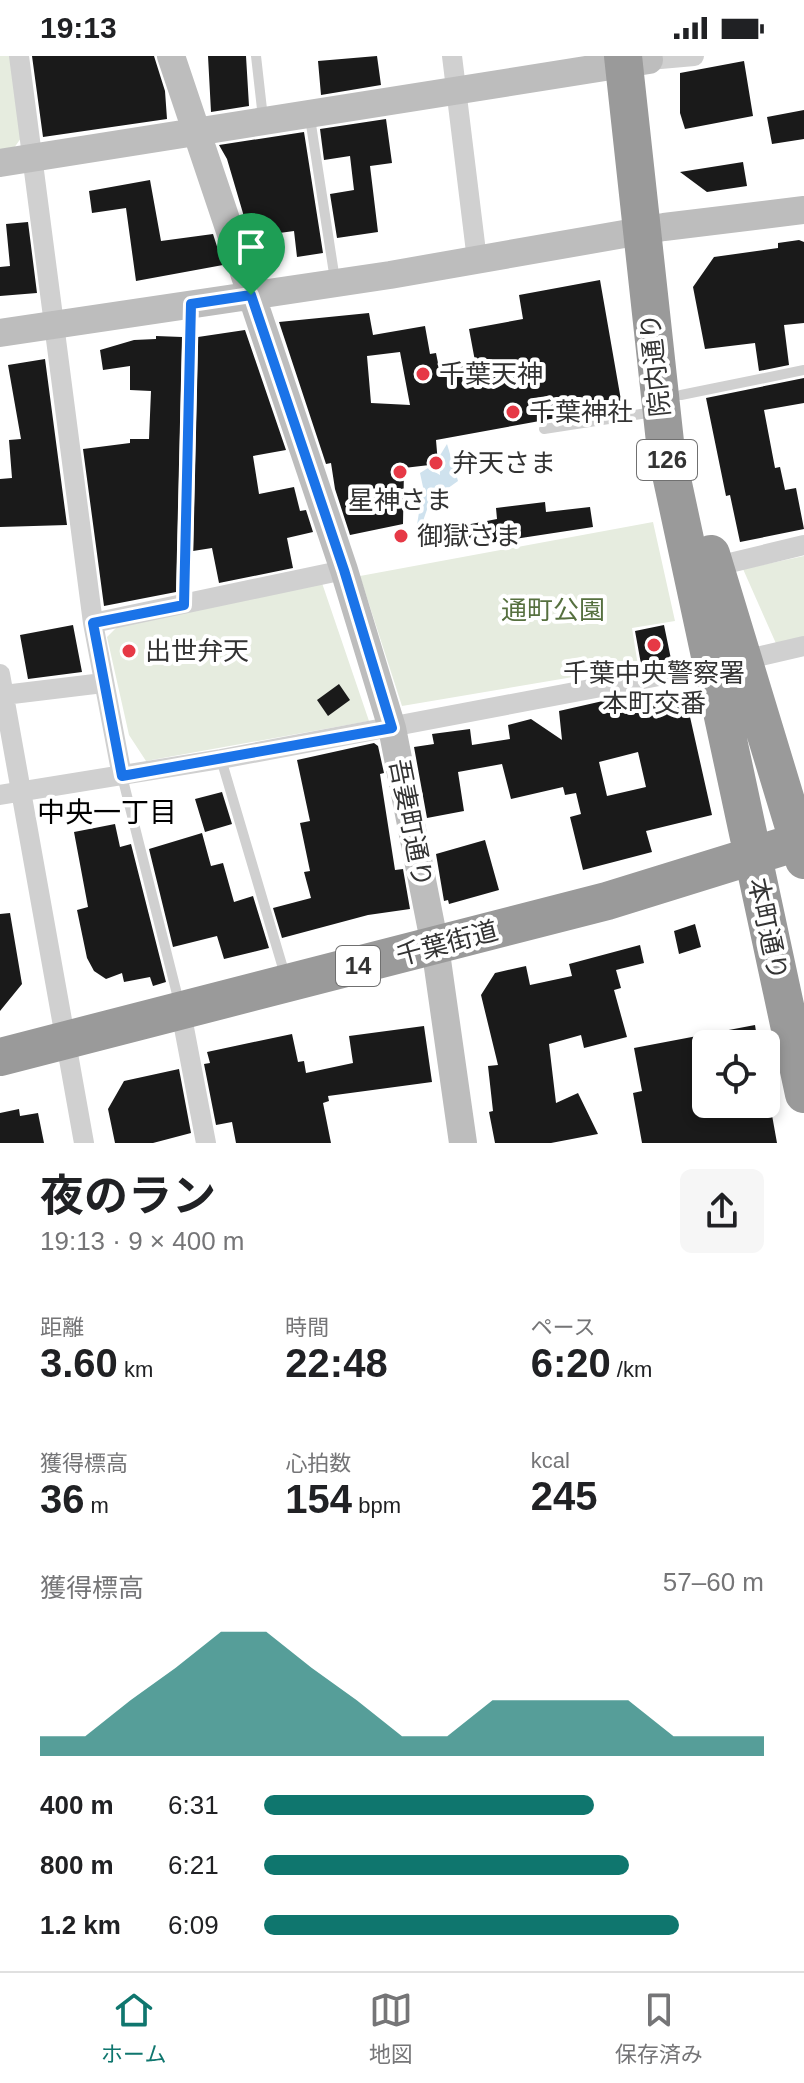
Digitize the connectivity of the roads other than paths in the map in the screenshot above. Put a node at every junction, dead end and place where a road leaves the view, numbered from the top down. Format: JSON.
{"nodes":[{"id":1,"x":19,"y":56,"type":"edge"},
{"id":2,"x":171,"y":56,"type":"edge"},
{"id":3,"x":256,"y":56,"type":"edge"},
{"id":4,"x":452,"y":56,"type":"edge"},
{"id":5,"x":694,"y":56,"type":"edge"},
{"id":6,"x":636,"y":59,"type":"edge"},
{"id":7,"x":454,"y":94,"type":"junction"},
{"id":8,"x":309,"y":116,"type":"junction"},
{"id":9,"x":263,"y":123,"type":"junction"},
{"id":10,"x":197,"y":134,"type":"junction"},
{"id":11,"x":32,"y":159,"type":"junction"},
{"id":12,"x":0,"y":163,"type":"edge"},
{"id":13,"x":804,"y":210,"type":"edge"},
{"id":14,"x":653,"y":229,"type":"junction"},
{"id":15,"x":477,"y":260,"type":"junction"},
{"id":16,"x":336,"y":283,"type":"junction"},
{"id":17,"x":251,"y":295,"type":"junction"},
{"id":18,"x":191,"y":304,"type":"junction"},
{"id":19,"x":52,"y":324,"type":"junction"},
{"id":20,"x":0,"y":333,"type":"edge"},
{"id":21,"x":804,"y":370,"type":"edge"},
{"id":22,"x":670,"y":403,"type":"junction"},
{"id":23,"x":544,"y":429,"type":"dead end"},
{"id":24,"x":804,"y":545,"type":"edge"},
{"id":25,"x":713,"y":567,"type":"junction"},
{"id":26,"x":344,"y":570,"type":"junction"},
{"id":27,"x":184,"y":605,"type":"junction"},
{"id":28,"x":93,"y":623,"type":"junction"},
{"id":29,"x":804,"y":646,"type":"edge"},
{"id":30,"x":728,"y":663,"type":"junction"},
{"id":31,"x":103,"y":683,"type":"junction"},
{"id":32,"x":2,"y":684,"type":"edge"},
{"id":33,"x":392,"y":728,"type":"junction"},
{"id":34,"x":221,"y":759,"type":"junction"},
{"id":35,"x":122,"y":776,"type":"junction"},
{"id":36,"x":22,"y":791,"type":"junction"},
{"id":37,"x":0,"y":795,"type":"edge"},
{"id":38,"x":802,"y":847,"type":"edge"},
{"id":39,"x":753,"y":858,"type":"junction"},
{"id":40,"x":435,"y":946,"type":"junction"},
{"id":41,"x":288,"y":984,"type":"junction"},
{"id":42,"x":181,"y":1012,"type":"junction"},
{"id":43,"x":64,"y":1043,"type":"junction"},
{"id":44,"x":0,"y":1057,"type":"edge"},
{"id":45,"x":804,"y":1094,"type":"edge"},
{"id":46,"x":84,"y":1143,"type":"edge"},
{"id":47,"x":206,"y":1143,"type":"edge"},
{"id":48,"x":463,"y":1143,"type":"edge"}],
"edges":[{"from":1,"to":11,"type":"street"},
{"from":2,"to":10,"type":"street","name":"吾妻町通り"},
{"from":3,"to":9,"type":"lane"},
{"from":4,"to":7,"type":"street"},
{"from":5,"to":6,"type":"street"},
{"from":6,"to":7,"type":"street"},
{"from":6,"to":14,"type":"highway","name":"院内通り","number":"126"},
{"from":7,"to":8,"type":"street"},
{"from":7,"to":15,"type":"street"},
{"from":8,"to":9,"type":"street"},
{"from":8,"to":16,"type":"lane"},
{"from":9,"to":10,"type":"street"},
{"from":10,"to":11,"type":"street"},
{"from":10,"to":17,"type":"street","name":"吾妻町通り"},
{"from":11,"to":12,"type":"street"},
{"from":11,"to":19,"type":"street"},
{"from":13,"to":14,"type":"street"},
{"from":14,"to":15,"type":"street"},
{"from":14,"to":22,"type":"highway","name":"院内通り","number":"126"},
{"from":15,"to":16,"type":"street"},
{"from":16,"to":17,"type":"street"},
{"from":17,"to":18,"type":"street"},
{"from":17,"to":26,"type":"street","name":"吾妻町通り"},
{"from":18,"to":19,"type":"street"},
{"from":18,"to":27,"type":"lane"},
{"from":19,"to":20,"type":"street"},
{"from":19,"to":28,"type":"street"},
{"from":21,"to":22,"type":"lane"},
{"from":22,"to":23,"type":"lane"},
{"from":22,"to":25,"type":"highway","name":"院内通り","number":"126"},
{"from":22,"to":30,"type":"highway","name":"院内通り","number":"126"},
{"from":24,"to":25,"type":"street"},
{"from":25,"to":30,"type":"highway","name":"院内通り","number":"126"},
{"from":26,"to":27,"type":"street"},
{"from":26,"to":33,"type":"street","name":"吾妻町通り"},
{"from":27,"to":28,"type":"street"},
{"from":28,"to":31,"type":"street"},
{"from":29,"to":30,"type":"street"},
{"from":30,"to":33,"type":"street"},
{"from":30,"to":38,"type":"highway","name":"院内通り","number":"126"},
{"from":30,"to":39,"type":"highway","name":"院内通り","number":"126"},
{"from":31,"to":32,"type":"street"},
{"from":31,"to":35,"type":"street"},
{"from":32,"to":36,"type":"street"},
{"from":33,"to":34,"type":"street"},
{"from":33,"to":40,"type":"street","name":"吾妻町通り"},
{"from":34,"to":35,"type":"street"},
{"from":34,"to":41,"type":"lane"},
{"from":35,"to":36,"type":"street"},
{"from":35,"to":42,"type":"lane"},
{"from":36,"to":37,"type":"street"},
{"from":36,"to":43,"type":"street"},
{"from":38,"to":39,"type":"highway","name":"千葉街道"},
{"from":39,"to":40,"type":"highway","name":"千葉街道","number":"14"},
{"from":39,"to":45,"type":"highway","name":"本町通り","number":"126"},
{"from":40,"to":41,"type":"highway","name":"千葉街道","number":"14"},
{"from":40,"to":48,"type":"street","name":"吾妻町通り"},
{"from":41,"to":42,"type":"highway","name":"千葉街道","number":"14"},
{"from":42,"to":43,"type":"highway","name":"千葉街道","number":"14"},
{"from":42,"to":47,"type":"street"},
{"from":43,"to":44,"type":"highway","name":"千葉街道","number":"14"},
{"from":43,"to":46,"type":"street"}]}
